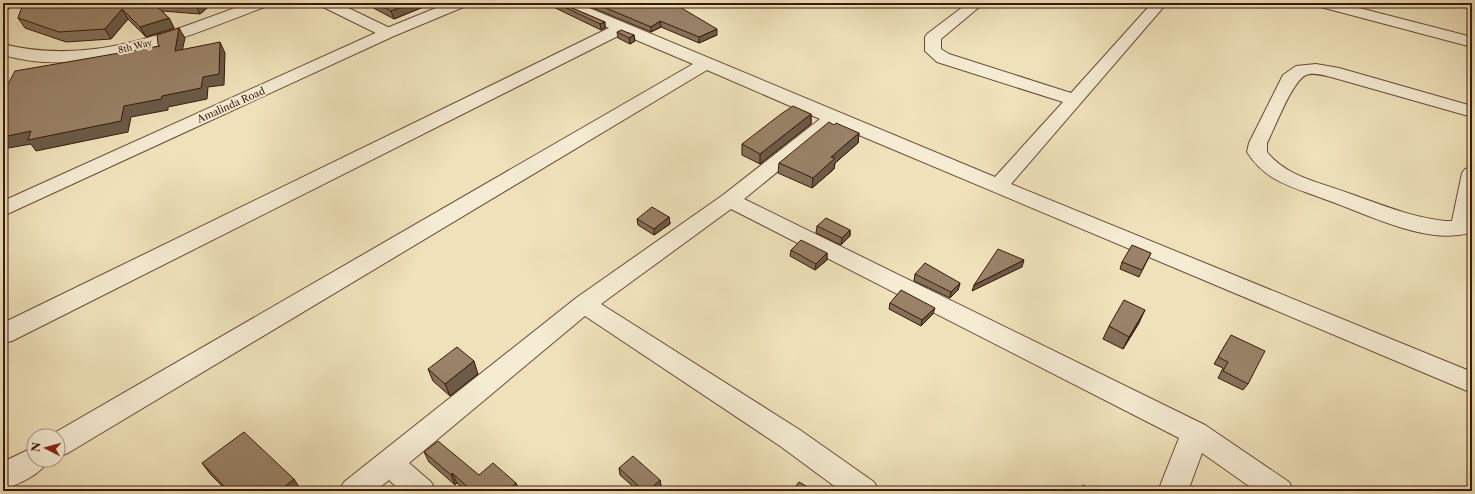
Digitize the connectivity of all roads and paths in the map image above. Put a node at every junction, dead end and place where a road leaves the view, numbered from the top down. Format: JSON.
{"nodes":[{"id":1,"x":6,"y":3,"type":"edge"},
{"id":2,"x":262,"y":3,"type":"edge"},
{"id":3,"x":326,"y":3,"type":"edge"},
{"id":4,"x":461,"y":3,"type":"edge"},
{"id":5,"x":564,"y":3,"type":"edge"},
{"id":6,"x":977,"y":3,"type":"edge"},
{"id":7,"x":1160,"y":3,"type":"edge"},
{"id":8,"x":1329,"y":4,"type":"edge"},
{"id":9,"x":3,"y":6,"type":"edge"},
{"id":10,"x":623,"y":27,"type":"junction"},
{"id":11,"x":388,"y":34,"type":"junction"},
{"id":12,"x":1472,"y":42,"type":"edge"},
{"id":13,"x":3,"y":49,"type":"edge"},
{"id":14,"x":706,"y":64,"type":"junction"},
{"id":15,"x":1075,"y":100,"type":"junction"},
{"id":16,"x":1472,"y":112,"type":"edge"},
{"id":17,"x":833,"y":118,"type":"junction"},
{"id":18,"x":1472,"y":173,"type":"edge"},
{"id":19,"x":998,"y":186,"type":"junction"},
{"id":20,"x":730,"y":200,"type":"junction"},
{"id":21,"x":3,"y":208,"type":"edge"},
{"id":22,"x":584,"y":304,"type":"junction"},
{"id":23,"x":3,"y":334,"type":"edge"},
{"id":24,"x":1472,"y":383,"type":"edge"},
{"id":25,"x":1195,"y":433,"type":"junction"},
{"id":26,"x":66,"y":440,"type":"edge"},
{"id":27,"x":390,"y":463,"type":"junction"},
{"id":28,"x":26,"y":464,"type":"edge"},
{"id":29,"x":3,"y":477,"type":"edge"},
{"id":30,"x":354,"y":491,"type":"edge"},
{"id":31,"x":420,"y":491,"type":"edge"},
{"id":32,"x":864,"y":491,"type":"edge"},
{"id":33,"x":1173,"y":491,"type":"edge"},
{"id":34,"x":1279,"y":491,"type":"edge"}],
"edges":[{"from":1,"to":9,"type":"street"},
{"from":2,"to":13,"type":"street","name":"8th Way"},
{"from":3,"to":11,"type":"street"},
{"from":4,"to":11,"type":"street","name":"Amalinda Road"},
{"from":5,"to":10,"type":"street"},
{"from":6,"to":15,"type":"street"},
{"from":7,"to":15,"type":"street"},
{"from":8,"to":12,"type":"street"},
{"from":10,"to":14,"type":"street"},
{"from":10,"to":23,"type":"street"},
{"from":11,"to":21,"type":"street","name":"Amalinda Road"},
{"from":14,"to":17,"type":"street"},
{"from":14,"to":26,"type":"street"},
{"from":15,"to":19,"type":"street"},
{"from":16,"to":18,"type":"street"},
{"from":17,"to":19,"type":"street"},
{"from":17,"to":20,"type":"street"},
{"from":19,"to":24,"type":"street"},
{"from":20,"to":22,"type":"street"},
{"from":20,"to":25,"type":"street"},
{"from":22,"to":27,"type":"street"},
{"from":22,"to":32,"type":"street"},
{"from":25,"to":33,"type":"street"},
{"from":25,"to":34,"type":"street"},
{"from":27,"to":30,"type":"street"},
{"from":27,"to":31,"type":"street"},
{"from":28,"to":29,"type":"street"}]}
